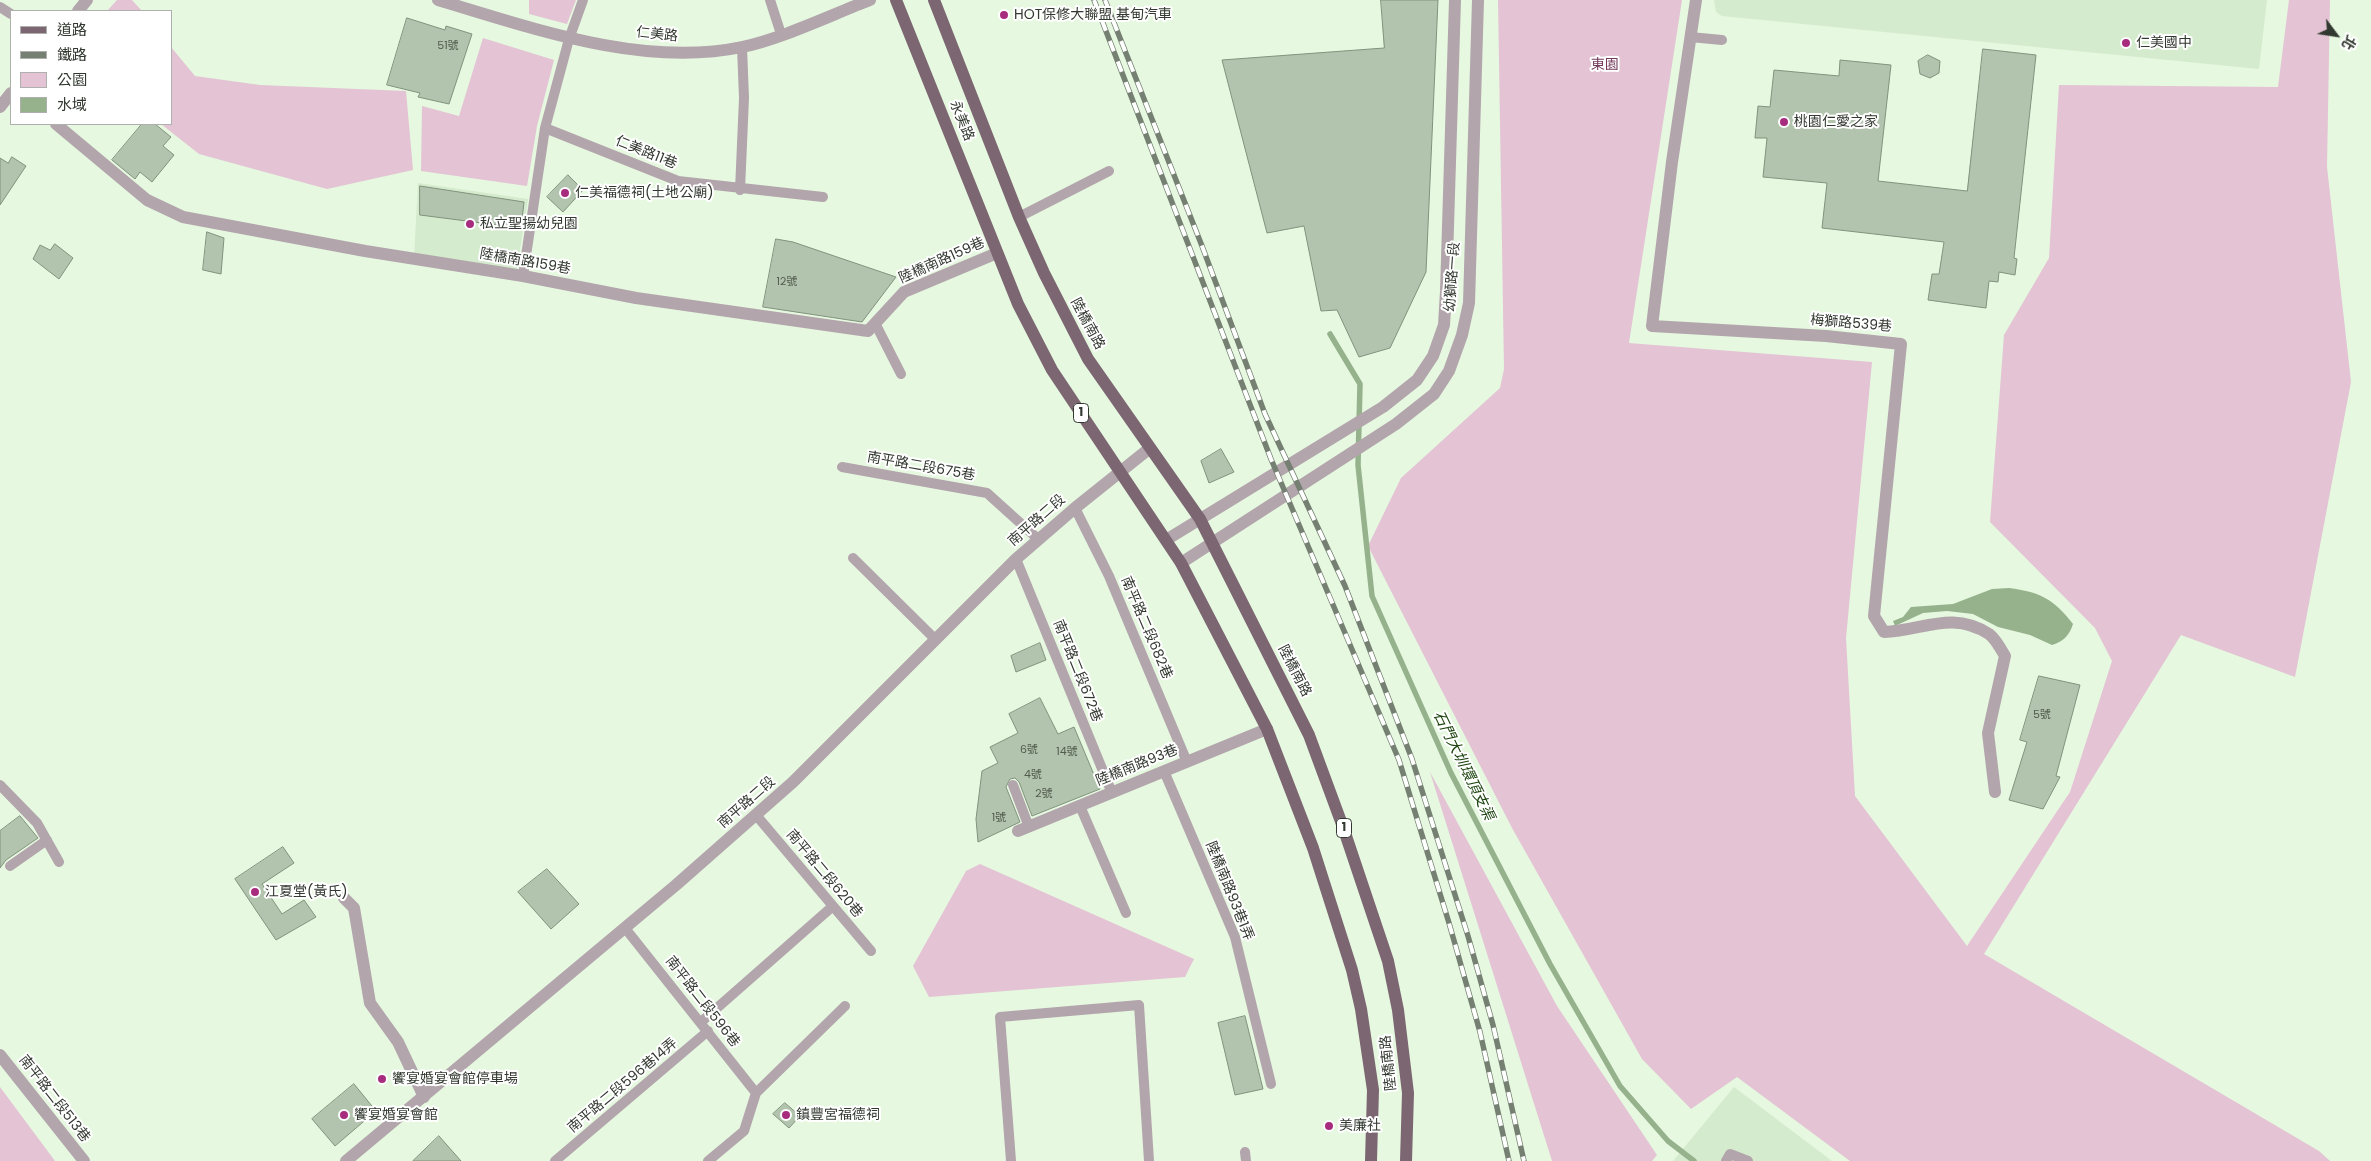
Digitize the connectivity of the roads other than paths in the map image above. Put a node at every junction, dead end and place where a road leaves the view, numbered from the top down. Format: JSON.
{"nodes":[{"id":1,"x":88,"y":0,"type":"edge"},
{"id":2,"x":438,"y":0,"type":"edge"},
{"id":3,"x":583,"y":0,"type":"edge"},
{"id":4,"x":770,"y":0,"type":"edge"},
{"id":5,"x":870,"y":0,"type":"edge"},
{"id":6,"x":896,"y":0,"type":"edge"},
{"id":7,"x":934,"y":0,"type":"edge"},
{"id":8,"x":1455,"y":0,"type":"edge"},
{"id":9,"x":1478,"y":0,"type":"edge"},
{"id":10,"x":1696,"y":0,"type":"edge"},
{"id":11,"x":79,"y":10,"type":"edge"},
{"id":12,"x":781,"y":34,"type":"junction"},
{"id":13,"x":1690,"y":37,"type":"junction"},
{"id":14,"x":569,"y":39,"type":"junction"},
{"id":15,"x":1722,"y":40,"type":"dead end"},
{"id":16,"x":742,"y":47,"type":"junction"},
{"id":17,"x":10,"y":94,"type":"edge"},
{"id":18,"x":0,"y":107,"type":"edge"},
{"id":19,"x":57,"y":125,"type":"edge"},
{"id":20,"x":545,"y":128,"type":"junction"},
{"id":21,"x":1109,"y":171,"type":"dead end"},
{"id":22,"x":740,"y":190,"type":"junction"},
{"id":23,"x":823,"y":197,"type":"dead end"},
{"id":24,"x":1019,"y":218,"type":"junction"},
{"id":25,"x":1030,"y":241,"type":"joint"},
{"id":26,"x":997,"y":253,"type":"junction"},
{"id":27,"x":523,"y":276,"type":"junction"},
{"id":28,"x":875,"y":323,"type":"junction"},
{"id":29,"x":901,"y":374,"type":"dead end"},
{"id":30,"x":1150,"y":448,"type":"junction"},
{"id":31,"x":842,"y":467,"type":"dead end"},
{"id":32,"x":1120,"y":472,"type":"junction"},
{"id":33,"x":1075,"y":508,"type":"junction"},
{"id":34,"x":1200,"y":519,"type":"junction"},
{"id":35,"x":1038,"y":539,"type":"junction"},
{"id":36,"x":1166,"y":540,"type":"junction"},
{"id":37,"x":1213,"y":544,"type":"junction"},
{"id":38,"x":853,"y":558,"type":"dead end"},
{"id":39,"x":1016,"y":559,"type":"junction"},
{"id":40,"x":1181,"y":563,"type":"junction"},
{"id":41,"x":936,"y":640,"type":"junction"},
{"id":42,"x":1267,"y":729,"type":"junction"},
{"id":43,"x":1187,"y":762,"type":"junction"},
{"id":44,"x":1164,"y":771,"type":"junction"},
{"id":45,"x":1013,"y":784,"type":"dead end"},
{"id":46,"x":0,"y":786,"type":"edge"},
{"id":47,"x":1995,"y":792,"type":"dead end"},
{"id":48,"x":1112,"y":793,"type":"junction"},
{"id":49,"x":1080,"y":806,"type":"junction"},
{"id":50,"x":756,"y":815,"type":"junction"},
{"id":51,"x":1023,"y":829,"type":"joint"},
{"id":52,"x":47,"y":840,"type":"junction"},
{"id":53,"x":59,"y":862,"type":"dead end"},
{"id":54,"x":10,"y":866,"type":"dead end"},
{"id":55,"x":344,"y":898,"type":"dead end"},
{"id":56,"x":833,"y":906,"type":"junction"},
{"id":57,"x":1126,"y":913,"type":"dead end"},
{"id":58,"x":625,"y":928,"type":"junction"},
{"id":59,"x":871,"y":951,"type":"dead end"},
{"id":60,"x":845,"y":1006,"type":"dead end"},
{"id":61,"x":701,"y":1022,"type":"junction"},
{"id":62,"x":708,"y":1031,"type":"junction"},
{"id":63,"x":0,"y":1055,"type":"edge"},
{"id":64,"x":1271,"y":1084,"type":"dead end"},
{"id":65,"x":756,"y":1093,"type":"junction"},
{"id":66,"x":424,"y":1097,"type":"junction"},
{"id":67,"x":84,"y":1161,"type":"edge"},
{"id":68,"x":346,"y":1161,"type":"edge"},
{"id":69,"x":555,"y":1161,"type":"edge"},
{"id":70,"x":708,"y":1161,"type":"edge"},
{"id":71,"x":1011,"y":1161,"type":"edge"},
{"id":72,"x":1149,"y":1161,"type":"edge"},
{"id":73,"x":1371,"y":1161,"type":"edge"},
{"id":74,"x":1406,"y":1161,"type":"edge"},
{"id":75,"x":1726,"y":1161,"type":"edge"},
{"id":76,"x":1748,"y":1161,"type":"edge"}],
"edges":[{"from":1,"to":11,"type":"street"},
{"from":2,"to":14,"type":"street","name":"仁美路"},
{"from":3,"to":14,"type":"lane"},
{"from":4,"to":12,"type":"lane"},
{"from":5,"to":12,"type":"street","name":"仁美路"},
{"from":6,"to":26,"type":"main road","name":"永美路","number":"1"},
{"from":7,"to":24,"type":"main road","name":"永美路","number":"1"},
{"from":8,"to":34,"type":"street","name":"幼獅路一段"},
{"from":9,"to":37,"type":"street","name":"幼獅路一段"},
{"from":10,"to":13,"type":"street","name":"梅獅路539巷"},
{"from":12,"to":16,"type":"street","name":"仁美路"},
{"from":13,"to":15,"type":"lane"},
{"from":13,"to":47,"type":"street","name":"梅獅路539巷"},
{"from":14,"to":16,"type":"street","name":"仁美路"},
{"from":14,"to":20,"type":"lane"},
{"from":16,"to":22,"type":"lane"},
{"from":17,"to":18,"type":"street"},
{"from":19,"to":27,"type":"street","name":"陸橋南路159巷"},
{"from":20,"to":22,"type":"lane","name":"仁美路11巷"},
{"from":20,"to":27,"type":"lane"},
{"from":21,"to":24,"type":"lane"},
{"from":22,"to":23,"type":"lane","name":"仁美路11巷"},
{"from":24,"to":25,"type":"main road","name":"永美路","number":"1"},
{"from":25,"to":30,"type":"main road","name":"陸橋南路","number":"1"},
{"from":26,"to":28,"type":"street","name":"陸橋南路159巷"},
{"from":26,"to":32,"type":"main road","name":"陸橋南路","number":"1"},
{"from":27,"to":28,"type":"street","name":"陸橋南路159巷"},
{"from":28,"to":29,"type":"lane"},
{"from":30,"to":32,"type":"street","name":"南平路二段"},
{"from":30,"to":34,"type":"main road","name":"陸橋南路","number":"1"},
{"from":31,"to":35,"type":"lane","name":"南平路二段675巷"},
{"from":32,"to":33,"type":"street","name":"南平路二段"},
{"from":32,"to":36,"type":"main road","name":"陸橋南路","number":"1"},
{"from":33,"to":35,"type":"street","name":"南平路二段"},
{"from":33,"to":43,"type":"lane","name":"南平路二段682巷"},
{"from":34,"to":36,"type":"street","name":"幼獅路一段"},
{"from":34,"to":37,"type":"main road","name":"陸橋南路","number":"1"},
{"from":35,"to":39,"type":"street","name":"南平路二段"},
{"from":36,"to":40,"type":"main road","name":"陸橋南路","number":"1"},
{"from":37,"to":40,"type":"street","name":"幼獅路一段"},
{"from":37,"to":74,"type":"main road","name":"陸橋南路","number":"1"},
{"from":38,"to":41,"type":"lane"},
{"from":39,"to":41,"type":"street","name":"南平路二段"},
{"from":39,"to":48,"type":"lane","name":"南平路二段672巷"},
{"from":40,"to":42,"type":"main road","name":"陸橋南路","number":"1"},
{"from":41,"to":50,"type":"street","name":"南平路二段"},
{"from":42,"to":43,"type":"street","name":"陸橋南路93巷"},
{"from":42,"to":73,"type":"main road","name":"陸橋南路","number":"1"},
{"from":43,"to":44,"type":"street","name":"陸橋南路93巷"},
{"from":44,"to":48,"type":"street","name":"陸橋南路93巷"},
{"from":44,"to":64,"type":"lane","name":"陸橋南路93巷1弄"},
{"from":45,"to":51,"type":"lane"},
{"from":46,"to":52,"type":"lane"},
{"from":48,"to":49,"type":"street","name":"陸橋南路93巷"},
{"from":49,"to":51,"type":"street","name":"陸橋南路93巷"},
{"from":49,"to":57,"type":"lane"},
{"from":50,"to":56,"type":"lane","name":"南平路二段620巷"},
{"from":50,"to":58,"type":"street","name":"南平路二段"},
{"from":52,"to":53,"type":"lane"},
{"from":52,"to":54,"type":"lane"},
{"from":55,"to":66,"type":"street"},
{"from":56,"to":59,"type":"lane","name":"南平路二段620巷"},
{"from":56,"to":61,"type":"lane"},
{"from":58,"to":61,"type":"lane","name":"南平路二段596巷"},
{"from":58,"to":66,"type":"street","name":"南平路二段"},
{"from":60,"to":65,"type":"lane"},
{"from":61,"to":62,"type":"lane","name":"南平路二段596巷"},
{"from":62,"to":65,"type":"lane","name":"南平路二段596巷"},
{"from":62,"to":69,"type":"lane","name":"南平路二段596巷14弄"},
{"from":63,"to":67,"type":"street","name":"南平路二段513巷"},
{"from":65,"to":70,"type":"lane"},
{"from":66,"to":68,"type":"street","name":"南平路二段"},
{"from":71,"to":72,"type":"lane"},
{"from":75,"to":76,"type":"lane"}]}
